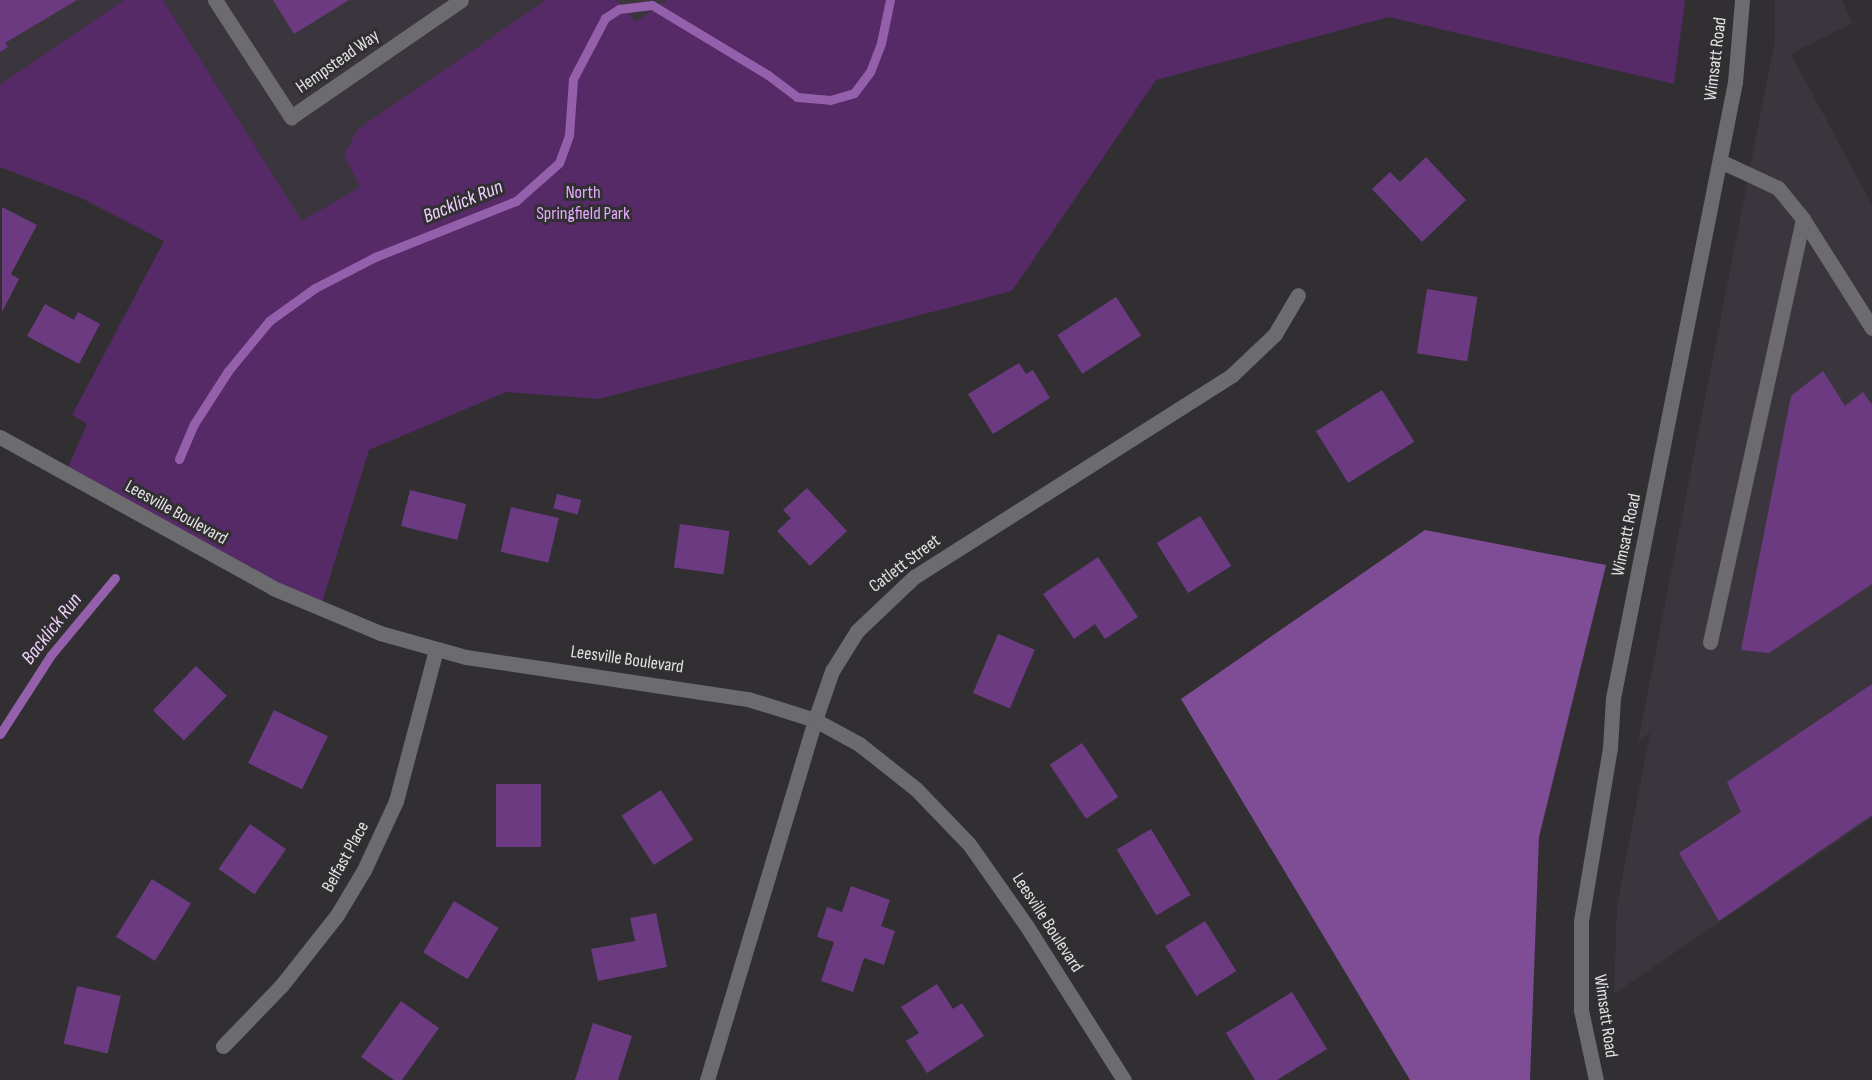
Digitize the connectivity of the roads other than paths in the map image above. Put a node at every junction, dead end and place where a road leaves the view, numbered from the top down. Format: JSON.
{"nodes":[{"id":1,"x":215,"y":0,"type":"edge"},
{"id":2,"x":461,"y":0,"type":"edge"},
{"id":3,"x":1742,"y":0,"type":"edge"},
{"id":4,"x":1720,"y":161,"type":"junction"},
{"id":5,"x":1803,"y":219,"type":"junction"},
{"id":6,"x":1298,"y":295,"type":"dead end"},
{"id":7,"x":1872,"y":328,"type":"edge"},
{"id":8,"x":0,"y":437,"type":"edge"},
{"id":9,"x":1710,"y":642,"type":"dead end"},
{"id":10,"x":436,"y":650,"type":"junction"},
{"id":11,"x":815,"y":720,"type":"junction"},
{"id":12,"x":222,"y":1046,"type":"dead end"},
{"id":13,"x":707,"y":1080,"type":"edge"},
{"id":14,"x":1124,"y":1080,"type":"edge"},
{"id":15,"x":1596,"y":1080,"type":"edge"}],
"edges":[{"from":1,"to":2,"type":"street","name":"Hempstead Way"},
{"from":3,"to":4,"type":"street","name":"Wimsatt Road"},
{"from":4,"to":5,"type":"street"},
{"from":4,"to":15,"type":"street","name":"Wimsatt Road"},
{"from":5,"to":7,"type":"street"},
{"from":5,"to":9,"type":"street"},
{"from":6,"to":11,"type":"street","name":"Catlett Street"},
{"from":8,"to":10,"type":"street","name":"Leesville Boulevard"},
{"from":10,"to":11,"type":"street","name":"Leesville Boulevard"},
{"from":10,"to":12,"type":"street","name":"Belfast Place"},
{"from":11,"to":13,"type":"street","name":"Catlett Street"},
{"from":11,"to":14,"type":"street","name":"Leesville Boulevard"}]}
